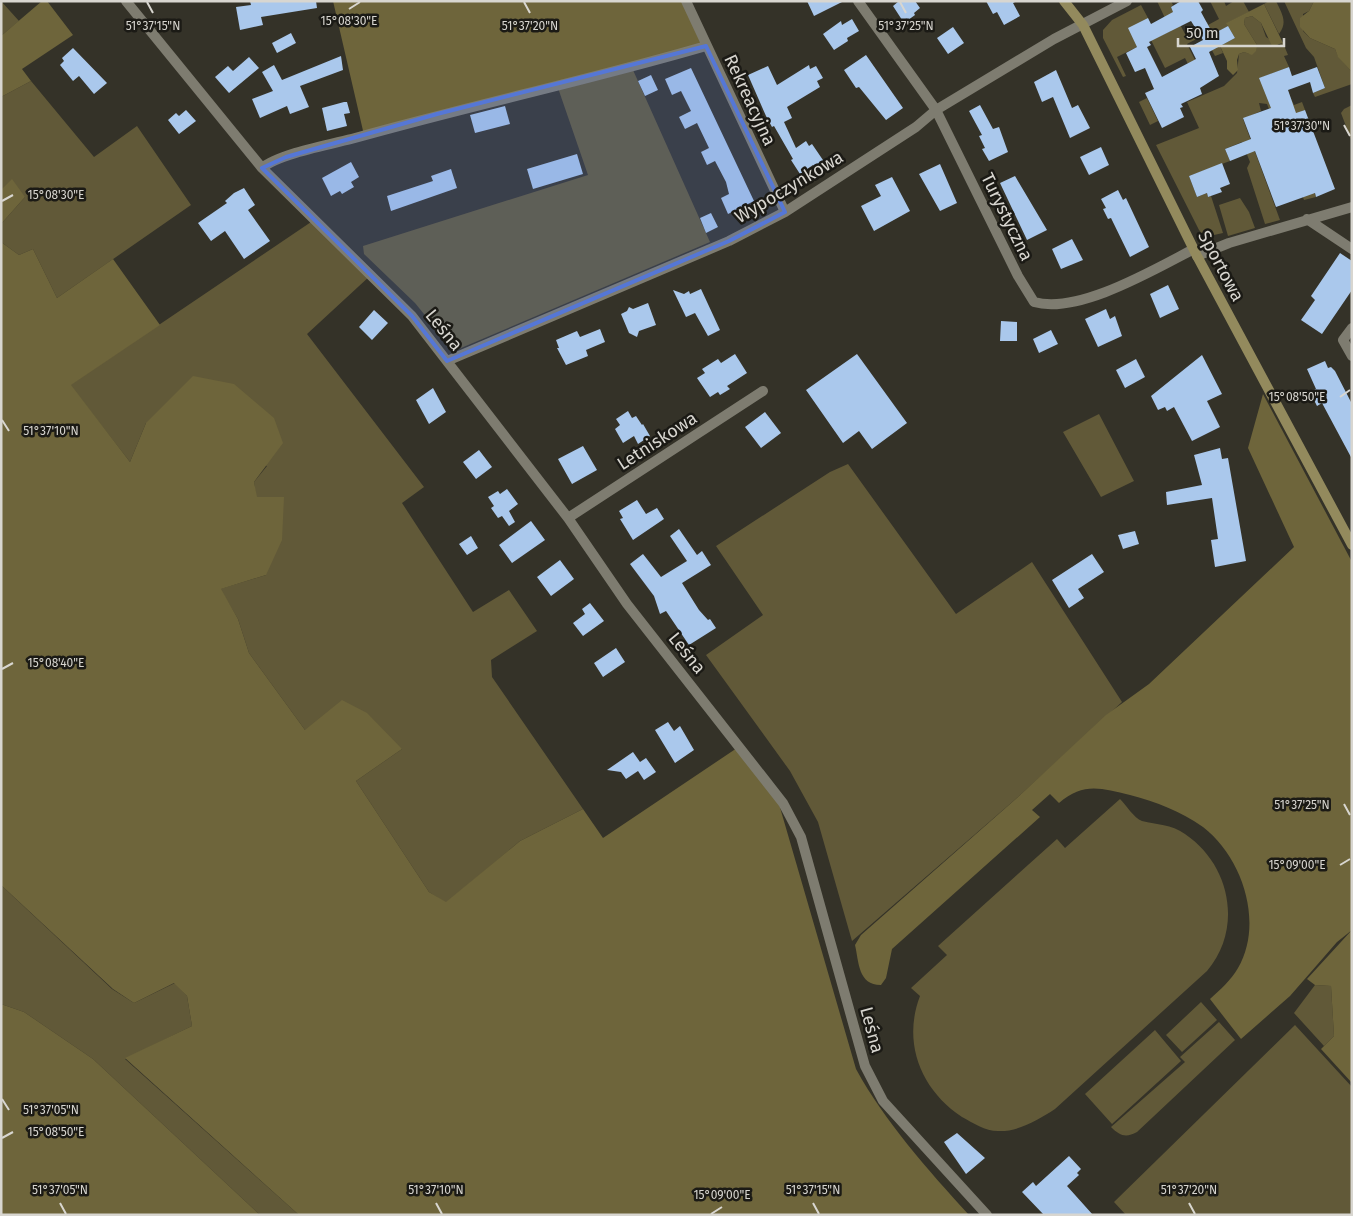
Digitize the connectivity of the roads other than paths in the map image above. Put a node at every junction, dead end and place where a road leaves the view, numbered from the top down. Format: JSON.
{"nodes":[{"id":1,"x":139,"y":1,"type":"edge"},
{"id":2,"x":686,"y":1,"type":"edge"},
{"id":3,"x":858,"y":1,"type":"edge"},
{"id":4,"x":1064,"y":1,"type":"edge"},
{"id":5,"x":1127,"y":1,"type":"edge"},
{"id":6,"x":127,"y":3,"type":"edge"},
{"id":7,"x":1083,"y":25,"type":"junction"},
{"id":8,"x":706,"y":46,"type":"junction"},
{"id":9,"x":936,"y":110,"type":"junction"},
{"id":10,"x":262,"y":168,"type":"junction"},
{"id":11,"x":1352,"y":207,"type":"edge"},
{"id":12,"x":785,"y":212,"type":"junction"},
{"id":13,"x":1307,"y":219,"type":"junction"},
{"id":14,"x":1352,"y":249,"type":"edge"},
{"id":15,"x":1196,"y":253,"type":"junction"},
{"id":16,"x":1352,"y":328,"type":"edge"},
{"id":17,"x":1352,"y":356,"type":"edge"},
{"id":18,"x":447,"y":361,"type":"junction"},
{"id":19,"x":763,"y":391,"type":"dead end"},
{"id":20,"x":568,"y":518,"type":"junction"},
{"id":21,"x":1352,"y":545,"type":"edge"},
{"id":22,"x":987,"y":1215,"type":"edge"}],
"edges":[{"from":1,"to":6,"type":"street"},
{"from":2,"to":8,"type":"street","name":"Rekreacyjna"},
{"from":3,"to":9,"type":"street","name":"Turystyczna"},
{"from":4,"to":7,"type":"street","name":"Sportowa"},
{"from":5,"to":7,"type":"street","name":"Wypoczynkowa"},
{"from":6,"to":10,"type":"street","name":"Leśna"},
{"from":7,"to":9,"type":"street","name":"Wypoczynkowa"},
{"from":7,"to":15,"type":"street","name":"Sportowa"},
{"from":8,"to":10,"type":"street"},
{"from":8,"to":12,"type":"street","name":"Rekreacyjna"},
{"from":9,"to":12,"type":"street","name":"Wypoczynkowa"},
{"from":9,"to":15,"type":"street","name":"Turystyczna"},
{"from":10,"to":18,"type":"street","name":"Leśna"},
{"from":11,"to":13,"type":"street"},
{"from":12,"to":18,"type":"street","name":"Wypoczynkowa"},
{"from":13,"to":14,"type":"street"},
{"from":13,"to":15,"type":"street"},
{"from":15,"to":21,"type":"street","name":"Sportowa"},
{"from":16,"to":17,"type":"street"},
{"from":18,"to":20,"type":"street","name":"Leśna"},
{"from":19,"to":20,"type":"street","name":"Letniskowa"},
{"from":20,"to":22,"type":"street","name":"Leśna"}]}
